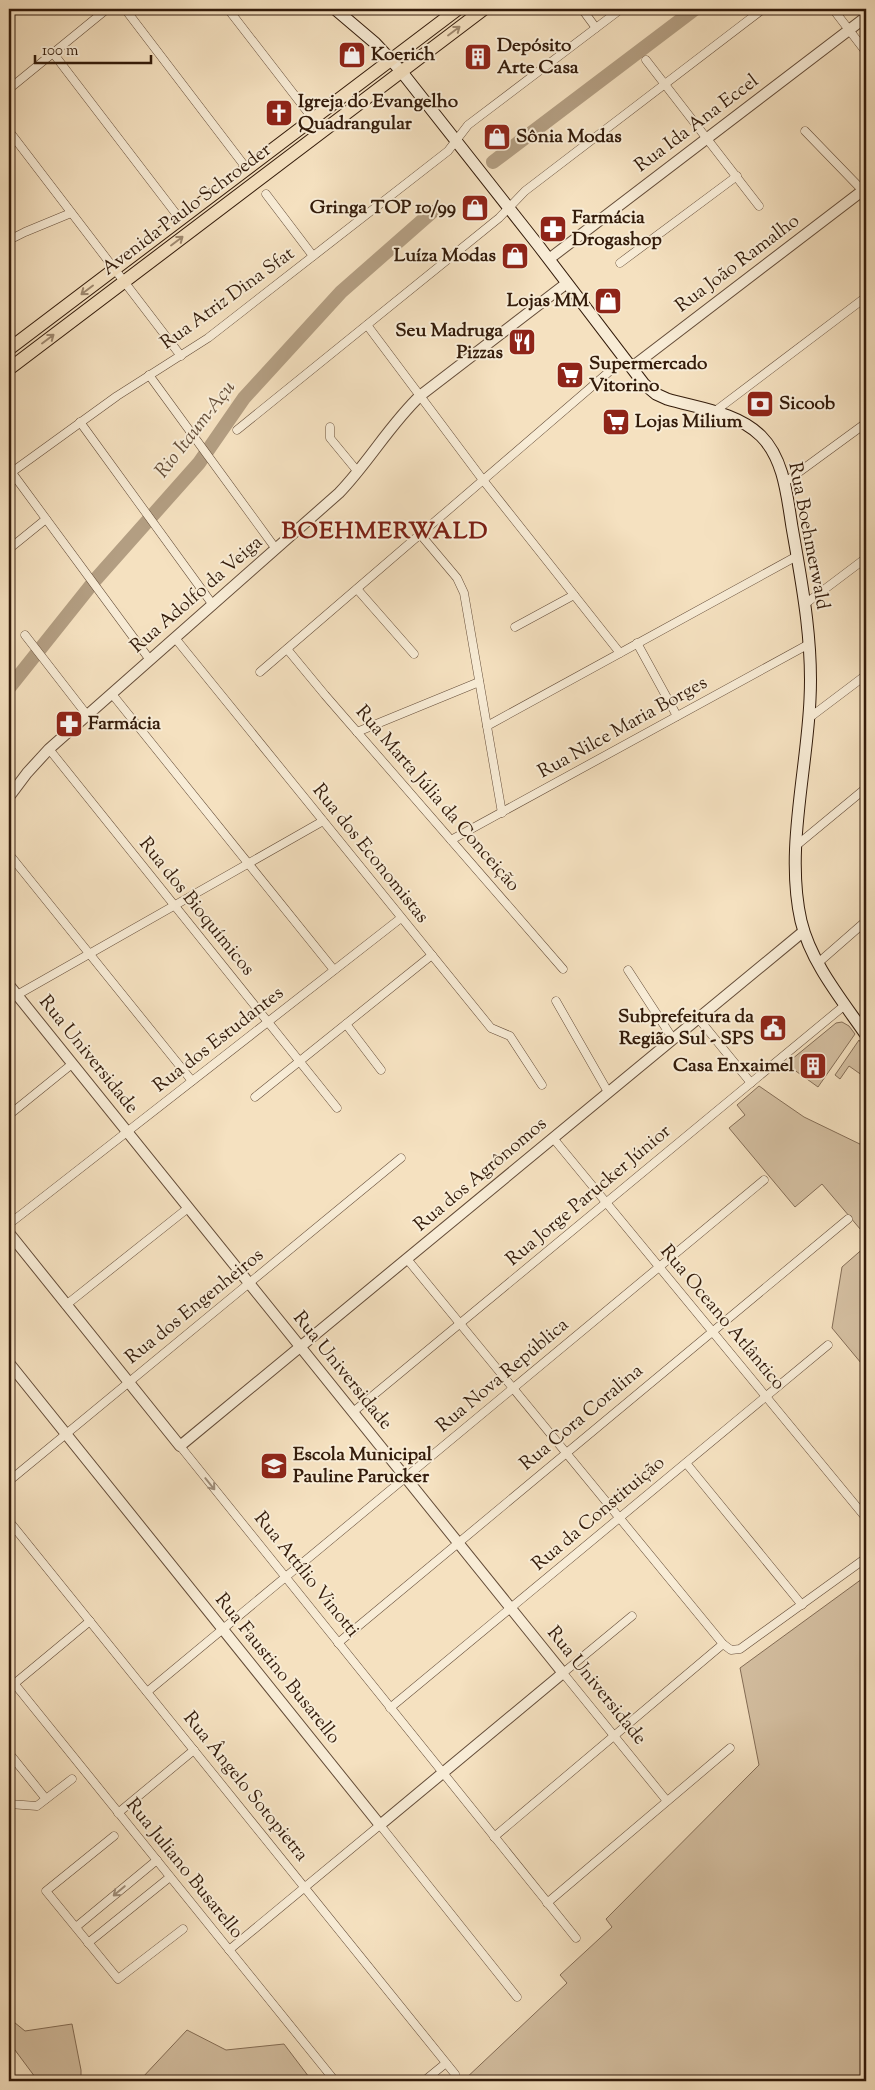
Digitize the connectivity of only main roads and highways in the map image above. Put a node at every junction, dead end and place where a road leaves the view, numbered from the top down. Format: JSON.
{"nodes":[{"id":1,"x":335,"y":9,"type":"edge"},
{"id":2,"x":458,"y":9,"type":"edge"},
{"id":3,"x":484,"y":9,"type":"edge"},
{"id":4,"x":391,"y":60,"type":"junction"},
{"id":5,"x":401,"y":71,"type":"junction"},
{"id":6,"x":9,"y":349,"type":"edge"},
{"id":7,"x":9,"y":368,"type":"edge"},
{"id":8,"x":866,"y":1035,"type":"edge"}],
"edges":[{"from":1,"to":4,"type":"main road","name":"Rua Boehmerwald"},
{"from":2,"to":4,"type":"main road","name":"Avenida Paulo Schroeder"},
{"from":5,"to":3,"type":"main road","name":"Avenida Paulo Schroeder","one_way":true},
{"from":4,"to":5,"type":"main road","name":"Rua Boehmerwald"},
{"from":4,"to":6,"type":"main road","name":"Avenida Paulo Schroeder","one_way":true},
{"from":7,"to":5,"type":"main road","name":"Avenida Paulo Schroeder","one_way":true},
{"from":5,"to":8,"type":"main road","name":"Rua Boehmerwald"}]}
